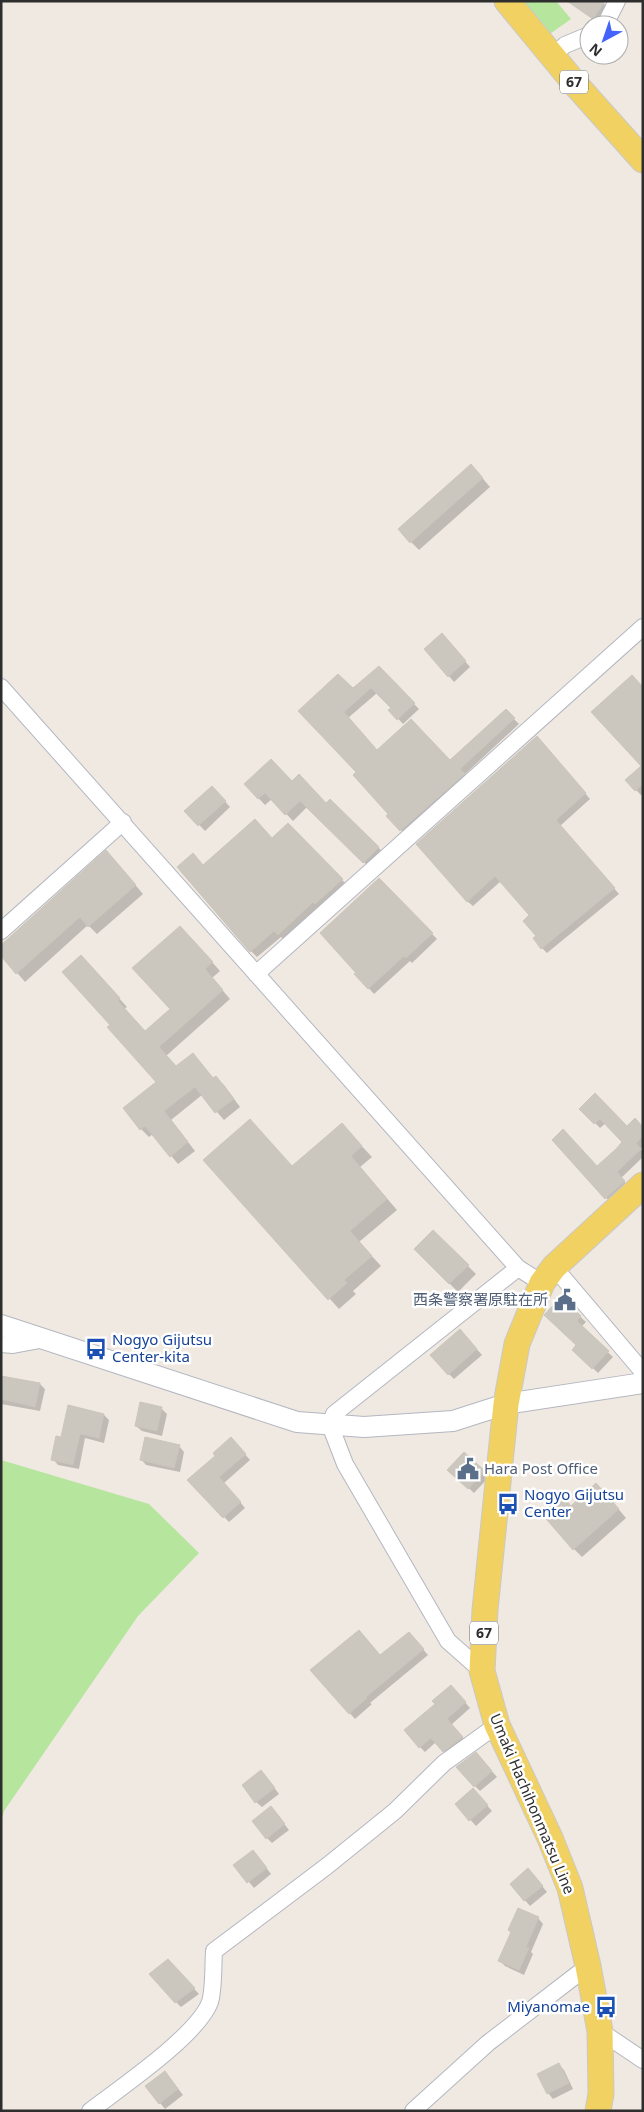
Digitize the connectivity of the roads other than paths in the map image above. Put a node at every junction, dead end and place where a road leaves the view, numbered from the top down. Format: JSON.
{"nodes":[{"id":1,"x":507,"y":1,"type":"edge"},
{"id":2,"x":616,"y":1,"type":"edge"},
{"id":3,"x":610,"y":15,"type":"edge"},
{"id":4,"x":579,"y":39,"type":"edge"},
{"id":5,"x":552,"y":56,"type":"junction"},
{"id":6,"x":643,"y":160,"type":"edge"},
{"id":7,"x":643,"y":627,"type":"edge"},
{"id":8,"x":1,"y":687,"type":"edge"},
{"id":9,"x":123,"y":822,"type":"junction"},
{"id":10,"x":1,"y":931,"type":"edge"},
{"id":11,"x":256,"y":974,"type":"junction"},
{"id":12,"x":643,"y":1185,"type":"edge"},
{"id":13,"x":518,"y":1268,"type":"junction"},
{"id":14,"x":548,"y":1275,"type":"junction"},
{"id":15,"x":1,"y":1325,"type":"edge"},
{"id":16,"x":45,"y":1339,"type":"junction"},
{"id":17,"x":1,"y":1344,"type":"edge"},
{"id":18,"x":643,"y":1372,"type":"edge"},
{"id":19,"x":643,"y":1383,"type":"edge"},
{"id":20,"x":506,"y":1404,"type":"junction"},
{"id":21,"x":330,"y":1425,"type":"junction"},
{"id":22,"x":482,"y":1671,"type":"junction"},
{"id":23,"x":497,"y":1725,"type":"junction"},
{"id":24,"x":588,"y":1966,"type":"junction"},
{"id":25,"x":600,"y":2031,"type":"junction"},
{"id":26,"x":643,"y":2060,"type":"edge"},
{"id":27,"x":90,"y":2111,"type":"edge"},
{"id":28,"x":413,"y":2111,"type":"edge"},
{"id":29,"x":598,"y":2111,"type":"edge"}],
"edges":[{"from":1,"to":5,"type":"main road","number":"67"},
{"from":2,"to":3,"type":"street"},
{"from":4,"to":5,"type":"street"},
{"from":5,"to":6,"type":"main road","number":"67"},
{"from":7,"to":11,"type":"street"},
{"from":8,"to":9,"type":"street"},
{"from":9,"to":10,"type":"street"},
{"from":9,"to":11,"type":"street"},
{"from":11,"to":13,"type":"street"},
{"from":12,"to":14,"type":"main road","name":"Umaki Hachihonmatsu Line","number":"67"},
{"from":13,"to":14,"type":"street"},
{"from":13,"to":21,"type":"street"},
{"from":14,"to":18,"type":"street"},
{"from":14,"to":20,"type":"main road","name":"Umaki Hachihonmatsu Line","number":"67"},
{"from":15,"to":16,"type":"street"},
{"from":16,"to":17,"type":"street"},
{"from":16,"to":21,"type":"street"},
{"from":19,"to":20,"type":"street"},
{"from":20,"to":21,"type":"street"},
{"from":20,"to":22,"type":"main road","name":"Umaki Hachihonmatsu Line","number":"67"},
{"from":21,"to":22,"type":"street"},
{"from":22,"to":23,"type":"main road","name":"Umaki Hachihonmatsu Line","number":"67"},
{"from":23,"to":24,"type":"main road","name":"Umaki Hachihonmatsu Line","number":"67"},
{"from":23,"to":27,"type":"street"},
{"from":24,"to":25,"type":"main road","name":"Umaki Hachihonmatsu Line","number":"67"},
{"from":24,"to":28,"type":"street"},
{"from":25,"to":26,"type":"street"},
{"from":25,"to":29,"type":"main road","name":"Umaki Hachihonmatsu Line","number":"67"}]}
